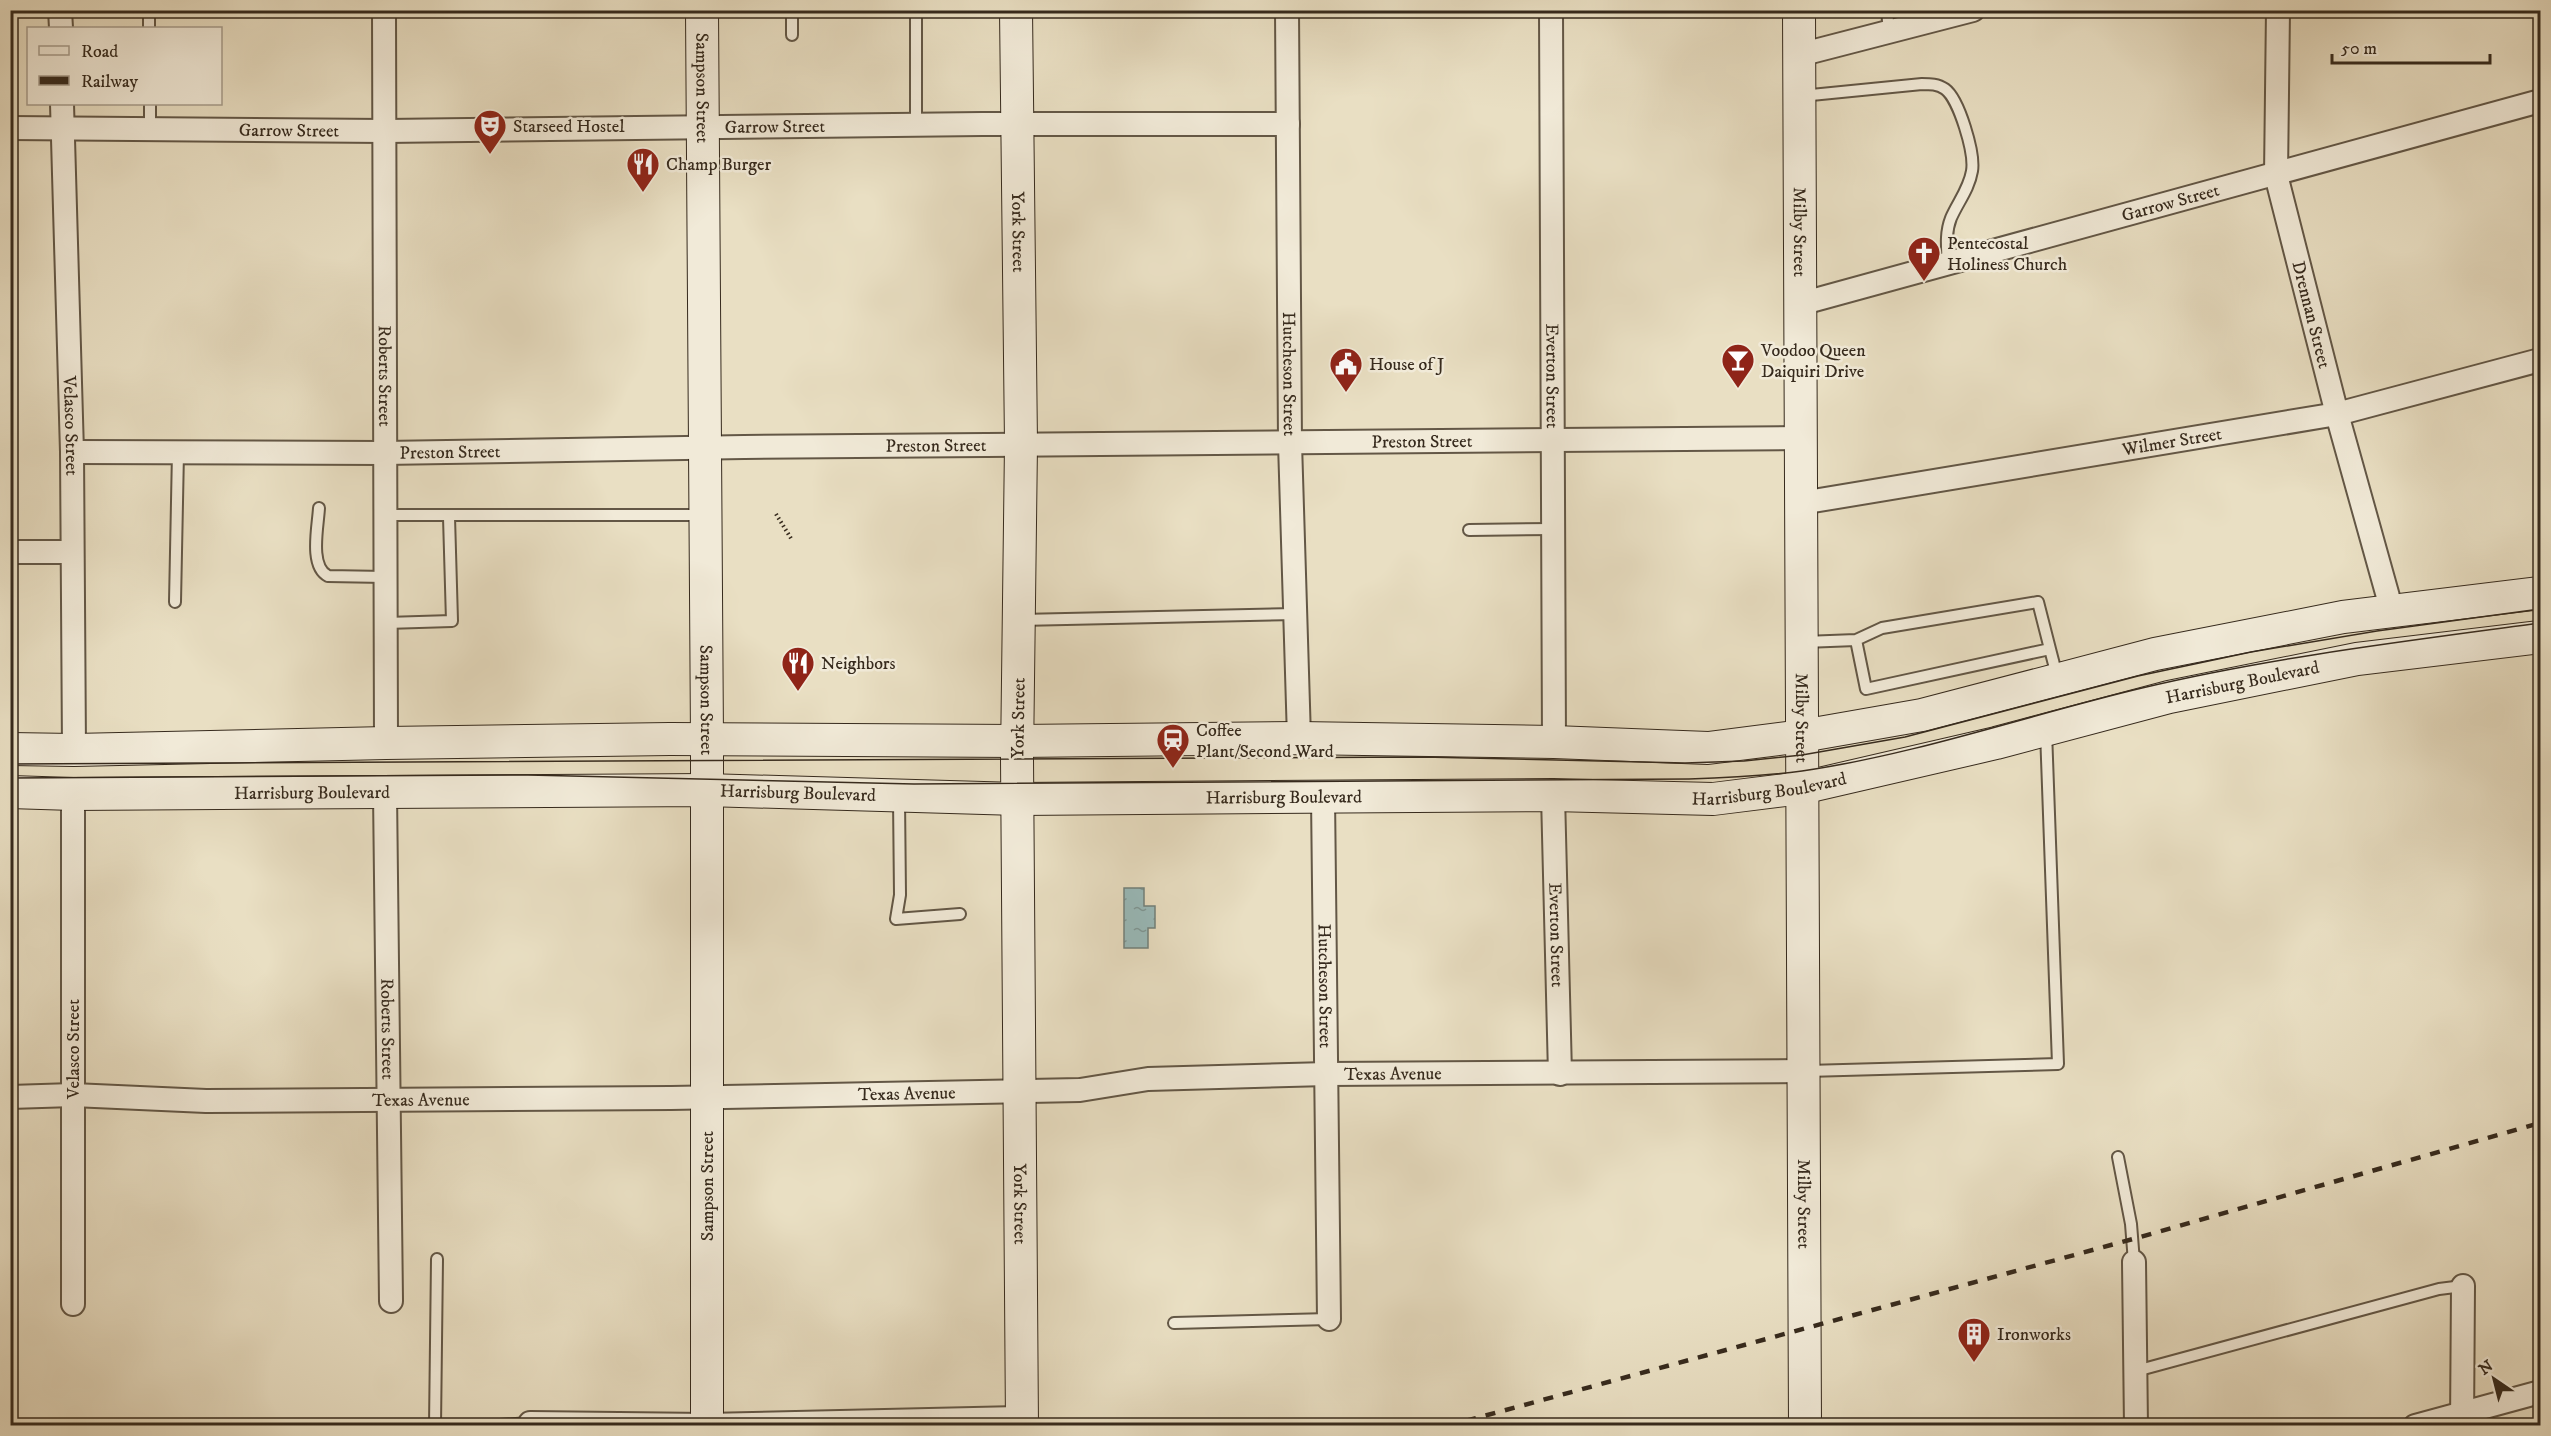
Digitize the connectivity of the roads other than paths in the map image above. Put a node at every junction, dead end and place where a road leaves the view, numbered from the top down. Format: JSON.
{"nodes":[{"id":1,"x":60,"y":10,"type":"edge"},
{"id":2,"x":149,"y":10,"type":"edge"},
{"id":3,"x":384,"y":10,"type":"edge"},
{"id":4,"x":702,"y":10,"type":"edge"},
{"id":5,"x":792,"y":10,"type":"edge"},
{"id":6,"x":916,"y":10,"type":"edge"},
{"id":7,"x":1016,"y":10,"type":"edge"},
{"id":8,"x":1287,"y":10,"type":"edge"},
{"id":9,"x":1551,"y":10,"type":"edge"},
{"id":10,"x":1799,"y":10,"type":"edge"},
{"id":11,"x":1973,"y":10,"type":"edge"},
{"id":12,"x":2278,"y":10,"type":"edge"},
{"id":13,"x":1888,"y":21,"type":"edge"},
{"id":14,"x":61,"y":27,"type":"edge"},
{"id":15,"x":149,"y":27,"type":"edge"},
{"id":16,"x":792,"y":35,"type":"dead end"},
{"id":17,"x":1799,"y":55,"type":"junction"},
{"id":18,"x":1799,"y":96,"type":"junction"},
{"id":19,"x":2541,"y":101,"type":"edge"},
{"id":20,"x":62,"y":105,"type":"edge"},
{"id":21,"x":150,"y":105,"type":"edge"},
{"id":22,"x":1017,"y":124,"type":"junction"},
{"id":23,"x":1288,"y":124,"type":"junction"},
{"id":24,"x":916,"y":125,"type":"junction"},
{"id":25,"x":704,"y":127,"type":"junction"},
{"id":26,"x":10,"y":128,"type":"edge"},
{"id":27,"x":63,"y":128,"type":"junction"},
{"id":28,"x":150,"y":128,"type":"junction"},
{"id":29,"x":386,"y":131,"type":"junction"},
{"id":30,"x":2276,"y":175,"type":"junction"},
{"id":31,"x":1948,"y":264,"type":"junction"},
{"id":32,"x":1800,"y":304,"type":"junction"},
{"id":33,"x":2541,"y":360,"type":"edge"},
{"id":34,"x":2337,"y":414,"type":"junction"},
{"id":35,"x":1801,"y":438,"type":"junction"},
{"id":36,"x":1554,"y":441,"type":"junction"},
{"id":37,"x":1290,"y":443,"type":"junction"},
{"id":38,"x":1021,"y":444,"type":"junction"},
{"id":39,"x":704,"y":447,"type":"junction"},
{"id":40,"x":72,"y":452,"type":"junction"},
{"id":41,"x":178,"y":452,"type":"junction"},
{"id":42,"x":384,"y":453,"type":"junction"},
{"id":43,"x":1801,"y":503,"type":"junction"},
{"id":44,"x":319,"y":508,"type":"dead end"},
{"id":45,"x":385,"y":515,"type":"junction"},
{"id":46,"x":704,"y":515,"type":"junction"},
{"id":47,"x":449,"y":517,"type":"junction"},
{"id":48,"x":1554,"y":529,"type":"junction"},
{"id":49,"x":1469,"y":530,"type":"dead end"},
{"id":50,"x":10,"y":552,"type":"edge"},
{"id":51,"x":71,"y":552,"type":"junction"},
{"id":52,"x":385,"y":577,"type":"junction"},
{"id":53,"x":2541,"y":592,"type":"edge"},
{"id":54,"x":174,"y":602,"type":"dead end"},
{"id":55,"x":2392,"y":611,"type":"junction"},
{"id":56,"x":1296,"y":614,"type":"junction"},
{"id":57,"x":1019,"y":620,"type":"junction"},
{"id":58,"x":386,"y":623,"type":"junction"},
{"id":59,"x":2541,"y":637,"type":"edge"},
{"id":60,"x":1856,"y":640,"type":"junction"},
{"id":61,"x":1802,"y":642,"type":"junction"},
{"id":62,"x":2050,"y":650,"type":"junction"},
{"id":63,"x":2058,"y":679,"type":"junction"},
{"id":64,"x":2046,"y":730,"type":"junction"},
{"id":65,"x":1802,"y":736,"type":"junction"},
{"id":66,"x":1299,"y":738,"type":"junction"},
{"id":67,"x":707,"y":739,"type":"junction"},
{"id":68,"x":1018,"y":741,"type":"junction"},
{"id":69,"x":1554,"y":742,"type":"junction"},
{"id":70,"x":386,"y":743,"type":"junction"},
{"id":71,"x":10,"y":749,"type":"edge"},
{"id":72,"x":74,"y":750,"type":"junction"},
{"id":73,"x":1802,"y":788,"type":"junction"},
{"id":74,"x":706,"y":790,"type":"junction"},
{"id":75,"x":10,"y":792,"type":"edge"},
{"id":76,"x":385,"y":793,"type":"junction"},
{"id":77,"x":73,"y":794,"type":"junction"},
{"id":78,"x":1553,"y":795,"type":"junction"},
{"id":79,"x":899,"y":796,"type":"junction"},
{"id":80,"x":1323,"y":798,"type":"junction"},
{"id":81,"x":1018,"y":799,"type":"junction"},
{"id":82,"x":960,"y":915,"type":"dead end"},
{"id":83,"x":1804,"y":1071,"type":"junction"},
{"id":84,"x":1327,"y":1074,"type":"junction"},
{"id":85,"x":1560,"y":1074,"type":"junction"},
{"id":86,"x":1018,"y":1091,"type":"junction"},
{"id":87,"x":73,"y":1095,"type":"junction"},
{"id":88,"x":10,"y":1097,"type":"edge"},
{"id":89,"x":706,"y":1097,"type":"junction"},
{"id":90,"x":389,"y":1101,"type":"junction"},
{"id":91,"x":2118,"y":1157,"type":"dead end"},
{"id":92,"x":437,"y":1259,"type":"dead end"},
{"id":93,"x":2134,"y":1262,"type":"joint"},
{"id":94,"x":2463,"y":1286,"type":"joint"},
{"id":95,"x":391,"y":1301,"type":"dead end"},
{"id":96,"x":73,"y":1304,"type":"dead end"},
{"id":97,"x":1329,"y":1319,"type":"joint"},
{"id":98,"x":1174,"y":1323,"type":"dead end"},
{"id":99,"x":2136,"y":1371,"type":"junction"},
{"id":100,"x":2541,"y":1392,"type":"edge"},
{"id":101,"x":2462,"y":1419,"type":"edge"},
{"id":102,"x":1022,"y":1422,"type":"edge"},
{"id":103,"x":530,"y":1424,"type":"edge"},
{"id":104,"x":435,"y":1425,"type":"edge"},
{"id":105,"x":486,"y":1425,"type":"edge"},
{"id":106,"x":707,"y":1425,"type":"edge"},
{"id":107,"x":1805,"y":1425,"type":"edge"},
{"id":108,"x":2136,"y":1425,"type":"edge"},
{"id":109,"x":2415,"y":1425,"type":"edge"}],
"edges":[{"from":1,"to":14,"type":"street"},
{"from":2,"to":15,"type":"lane"},
{"from":3,"to":29,"type":"street","name":"Roberts Street"},
{"from":4,"to":25,"type":"main road","name":"Sampson Street"},
{"from":5,"to":16,"type":"lane"},
{"from":6,"to":24,"type":"lane"},
{"from":7,"to":22,"type":"main road","name":"York Street"},
{"from":8,"to":23,"type":"street","name":"Hutcheson Street"},
{"from":9,"to":36,"type":"street","name":"Everton Street"},
{"from":10,"to":17,"type":"main road","name":"Milby Street"},
{"from":11,"to":13,"type":"street"},
{"from":12,"to":30,"type":"street","name":"Drennan Street"},
{"from":13,"to":17,"type":"street"},
{"from":17,"to":18,"type":"main road","name":"Milby Street"},
{"from":18,"to":31,"type":"lane"},
{"from":18,"to":32,"type":"main road","name":"Milby Street"},
{"from":19,"to":30,"type":"street","name":"Garrow Street"},
{"from":20,"to":27,"type":"street","name":"Velasco Street"},
{"from":21,"to":28,"type":"lane"},
{"from":22,"to":23,"type":"street","name":"Garrow Street"},
{"from":22,"to":24,"type":"street","name":"Garrow Street"},
{"from":22,"to":38,"type":"main road","name":"York Street"},
{"from":23,"to":37,"type":"street","name":"Hutcheson Street"},
{"from":24,"to":25,"type":"street","name":"Garrow Street"},
{"from":25,"to":29,"type":"street","name":"Garrow Street"},
{"from":25,"to":39,"type":"main road","name":"Sampson Street"},
{"from":26,"to":27,"type":"street","name":"Garrow Street"},
{"from":27,"to":28,"type":"street","name":"Garrow Street"},
{"from":27,"to":40,"type":"street","name":"Velasco Street"},
{"from":28,"to":29,"type":"street","name":"Garrow Street"},
{"from":29,"to":42,"type":"street","name":"Roberts Street"},
{"from":30,"to":31,"type":"street","name":"Garrow Street"},
{"from":30,"to":34,"type":"street","name":"Drennan Street"},
{"from":31,"to":32,"type":"street","name":"Garrow Street"},
{"from":32,"to":35,"type":"main road","name":"Milby Street"},
{"from":33,"to":34,"type":"street","name":"Wilmer Street"},
{"from":34,"to":43,"type":"street","name":"Wilmer Street"},
{"from":34,"to":55,"type":"street","name":"Drennan Street"},
{"from":35,"to":36,"type":"street","name":"Preston Street"},
{"from":35,"to":43,"type":"main road","name":"Milby Street"},
{"from":36,"to":37,"type":"street","name":"Preston Street"},
{"from":36,"to":48,"type":"street","name":"Everton Street"},
{"from":37,"to":38,"type":"street","name":"Preston Street"},
{"from":37,"to":56,"type":"street","name":"Hutcheson Street"},
{"from":38,"to":39,"type":"street","name":"Preston Street"},
{"from":38,"to":57,"type":"main road","name":"York Street"},
{"from":39,"to":42,"type":"street","name":"Preston Street"},
{"from":39,"to":46,"type":"main road","name":"Sampson Street"},
{"from":40,"to":41,"type":"street","name":"Preston Street"},
{"from":40,"to":51,"type":"street","name":"Velasco Street"},
{"from":41,"to":42,"type":"street","name":"Preston Street"},
{"from":41,"to":54,"type":"lane"},
{"from":42,"to":45,"type":"street","name":"Roberts Street"},
{"from":43,"to":61,"type":"main road","name":"Milby Street"},
{"from":44,"to":52,"type":"lane"},
{"from":45,"to":47,"type":"lane"},
{"from":45,"to":52,"type":"street","name":"Roberts Street"},
{"from":46,"to":47,"type":"lane"},
{"from":46,"to":67,"type":"main road","name":"Sampson Street"},
{"from":47,"to":58,"type":"lane"},
{"from":48,"to":49,"type":"lane"},
{"from":48,"to":69,"type":"street","name":"Everton Street"},
{"from":50,"to":51,"type":"street"},
{"from":51,"to":72,"type":"street","name":"Velasco Street"},
{"from":52,"to":58,"type":"street","name":"Roberts Street"},
{"from":53,"to":55,"type":"main road"},
{"from":55,"to":63,"type":"main road"},
{"from":56,"to":57,"type":"lane"},
{"from":56,"to":66,"type":"street","name":"Hutcheson Street"},
{"from":57,"to":68,"type":"main road","name":"York Street"},
{"from":58,"to":70,"type":"street","name":"Roberts Street"},
{"from":59,"to":64,"type":"main road","name":"Harrisburg Boulevard"},
{"from":60,"to":61,"type":"lane"},
{"from":60,"to":62,"type":"lane"},
{"from":60,"to":62,"type":"lane"},
{"from":61,"to":65,"type":"main road","name":"Milby Street"},
{"from":62,"to":63,"type":"lane"},
{"from":63,"to":65,"type":"main road"},
{"from":64,"to":73,"type":"main road","name":"Harrisburg Boulevard"},
{"from":64,"to":83,"type":"lane"},
{"from":65,"to":69,"type":"main road"},
{"from":65,"to":73,"type":"main road","name":"Milby Street"},
{"from":66,"to":68,"type":"main road"},
{"from":66,"to":69,"type":"main road"},
{"from":67,"to":68,"type":"main road"},
{"from":67,"to":70,"type":"main road"},
{"from":67,"to":74,"type":"main road","name":"Sampson Street"},
{"from":68,"to":81,"type":"main road","name":"York Street"},
{"from":70,"to":72,"type":"main road"},
{"from":71,"to":72,"type":"main road"},
{"from":73,"to":78,"type":"main road","name":"Harrisburg Boulevard"},
{"from":73,"to":83,"type":"main road","name":"Milby Street"},
{"from":74,"to":76,"type":"main road","name":"Harrisburg Boulevard"},
{"from":74,"to":79,"type":"main road","name":"Harrisburg Boulevard"},
{"from":74,"to":89,"type":"main road","name":"Sampson Street"},
{"from":75,"to":77,"type":"main road","name":"Harrisburg Boulevard"},
{"from":76,"to":77,"type":"main road","name":"Harrisburg Boulevard"},
{"from":76,"to":90,"type":"street","name":"Roberts Street"},
{"from":77,"to":87,"type":"street","name":"Velasco Street"},
{"from":78,"to":80,"type":"main road","name":"Harrisburg Boulevard"},
{"from":78,"to":85,"type":"street","name":"Everton Street"},
{"from":79,"to":81,"type":"main road","name":"Harrisburg Boulevard"},
{"from":79,"to":82,"type":"lane"},
{"from":80,"to":81,"type":"main road","name":"Harrisburg Boulevard"},
{"from":80,"to":84,"type":"street","name":"Hutcheson Street"},
{"from":81,"to":86,"type":"main road","name":"York Street"},
{"from":83,"to":85,"type":"street","name":"Texas Avenue"},
{"from":83,"to":107,"type":"main road","name":"Milby Street"},
{"from":84,"to":85,"type":"street","name":"Texas Avenue"},
{"from":84,"to":86,"type":"street","name":"Texas Avenue"},
{"from":84,"to":97,"type":"street","name":"Hutcheson Street"},
{"from":86,"to":89,"type":"street","name":"Texas Avenue"},
{"from":86,"to":102,"type":"main road","name":"York Street"},
{"from":87,"to":88,"type":"street","name":"Texas Avenue"},
{"from":87,"to":90,"type":"street","name":"Texas Avenue"},
{"from":87,"to":96,"type":"street","name":"Velasco Street"},
{"from":89,"to":90,"type":"street","name":"Texas Avenue"},
{"from":89,"to":106,"type":"main road","name":"Sampson Street"},
{"from":90,"to":95,"type":"street","name":"Roberts Street"},
{"from":91,"to":93,"type":"lane"},
{"from":92,"to":104,"type":"lane"},
{"from":93,"to":99,"type":"street"},
{"from":94,"to":99,"type":"lane"},
{"from":94,"to":101,"type":"street"},
{"from":97,"to":98,"type":"lane"},
{"from":99,"to":108,"type":"street"},
{"from":100,"to":101,"type":"street"},
{"from":101,"to":109,"type":"street"},
{"from":102,"to":106,"type":"street"},
{"from":103,"to":105,"type":"lane"},
{"from":103,"to":106,"type":"street"}]}
